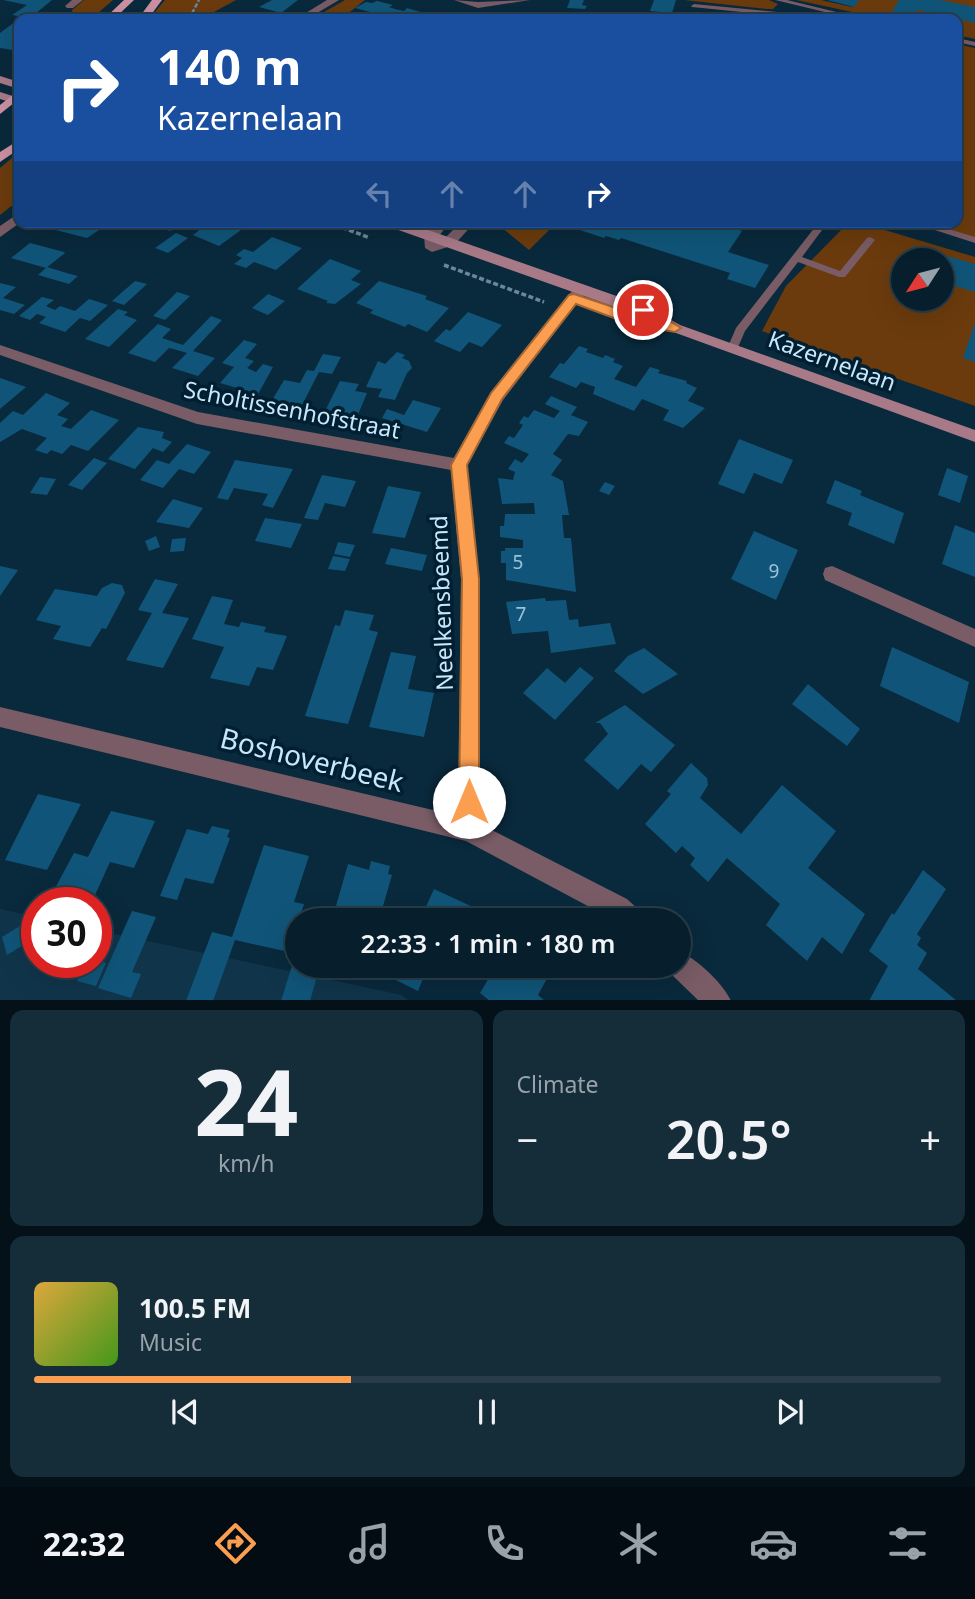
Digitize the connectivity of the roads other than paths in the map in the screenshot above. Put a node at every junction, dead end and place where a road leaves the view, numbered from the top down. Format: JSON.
{"nodes":[{"id":1,"x":129,"y":0,"type":"edge"},
{"id":2,"x":334,"y":0,"type":"edge"},
{"id":3,"x":459,"y":0,"type":"edge"},
{"id":4,"x":525,"y":0,"type":"edge"},
{"id":5,"x":778,"y":0,"type":"edge"},
{"id":6,"x":694,"y":6,"type":"dead end"},
{"id":7,"x":114,"y":14,"type":"edge"},
{"id":8,"x":309,"y":14,"type":"edge"},
{"id":9,"x":776,"y":14,"type":"edge"},
{"id":10,"x":836,"y":14,"type":"edge"},
{"id":11,"x":14,"y":147,"type":"edge"},
{"id":12,"x":0,"y":158,"type":"edge"},
{"id":13,"x":14,"y":221,"type":"edge"},
{"id":14,"x":385,"y":228,"type":"edge"},
{"id":15,"x":397,"y":228,"type":"edge"},
{"id":16,"x":440,"y":228,"type":"edge"},
{"id":17,"x":463,"y":228,"type":"edge"},
{"id":18,"x":816,"y":228,"type":"edge"},
{"id":19,"x":934,"y":228,"type":"edge"},
{"id":20,"x":0,"y":233,"type":"edge"},
{"id":21,"x":870,"y":240,"type":"dead end"},
{"id":22,"x":975,"y":240,"type":"edge"},
{"id":23,"x":431,"y":242,"type":"junction"},
{"id":24,"x":449,"y":242,"type":"junction"},
{"id":25,"x":796,"y":258,"type":"junction"},
{"id":26,"x":578,"y":293,"type":"junction"},
{"id":27,"x":732,"y":349,"type":"junction"},
{"id":28,"x":0,"y":350,"type":"edge"},
{"id":29,"x":975,"y":436,"type":"edge"},
{"id":30,"x":459,"y":465,"type":"junction"},
{"id":31,"x":832,"y":574,"type":"dead end"},
{"id":32,"x":975,"y":638,"type":"edge"},
{"id":33,"x":0,"y":717,"type":"edge"},
{"id":34,"x":469,"y":830,"type":"junction"},
{"id":35,"x":618,"y":908,"type":"edge"},
{"id":36,"x":691,"y":975,"type":"edge"},
{"id":37,"x":718,"y":1000,"type":"edge"}],
"edges":[{"from":1,"to":7,"type":"main road"},
{"from":2,"to":8,"type":"street"},
{"from":3,"to":4,"type":"street"},
{"from":5,"to":10,"type":"lane"},
{"from":6,"to":9,"type":"lane"},
{"from":11,"to":12,"type":"main road"},
{"from":13,"to":20,"type":"street"},
{"from":14,"to":23,"type":"street","name":"Kazernelaan"},
{"from":15,"to":23,"type":"street","name":"Kazernelaan"},
{"from":16,"to":23,"type":"street"},
{"from":17,"to":24,"type":"street"},
{"from":18,"to":25,"type":"lane"},
{"from":19,"to":22,"type":"lane"},
{"from":21,"to":25,"type":"lane"},
{"from":23,"to":24,"type":"street","name":"Kazernelaan"},
{"from":23,"to":26,"type":"street","name":"Kazernelaan"},
{"from":24,"to":26,"type":"street","name":"Kazernelaan"},
{"from":25,"to":27,"type":"lane"},
{"from":26,"to":27,"type":"street","name":"Kazernelaan"},
{"from":26,"to":30,"type":"street"},
{"from":27,"to":29,"type":"street","name":"Kazernelaan"},
{"from":28,"to":30,"type":"street","name":"Scholtissenhofstraat"},
{"from":30,"to":34,"type":"street","name":"Neelkensbeemd"},
{"from":31,"to":32,"type":"street"},
{"from":33,"to":34,"type":"street","name":"Boshoverbeek"},
{"from":34,"to":35,"type":"street","name":"Boshoverbeek"},
{"from":36,"to":37,"type":"street"}]}
